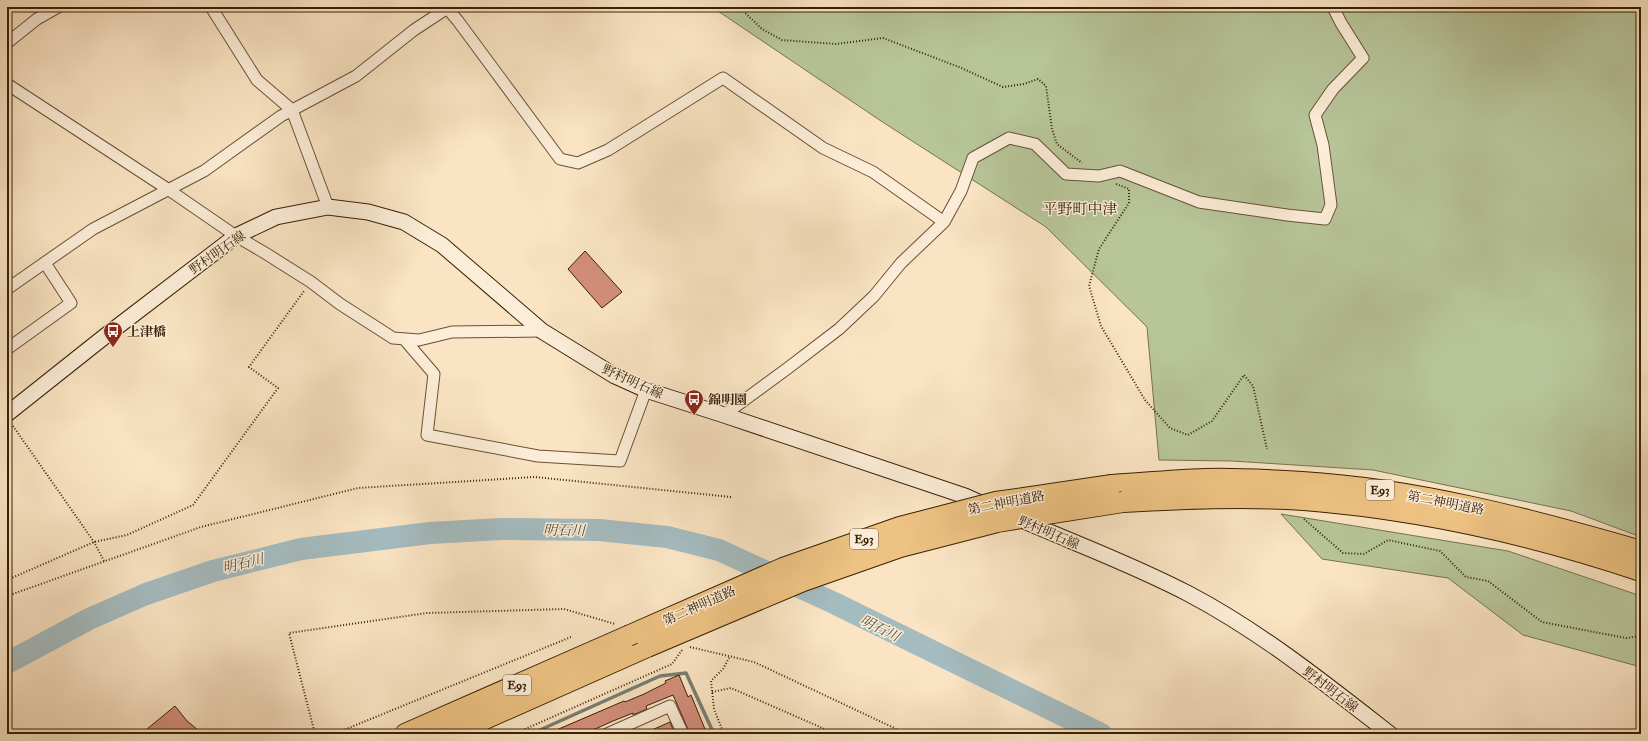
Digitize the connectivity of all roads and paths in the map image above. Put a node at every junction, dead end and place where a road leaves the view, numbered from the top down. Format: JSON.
{"nodes":[{"id":1,"x":58,"y":7,"type":"edge"},
{"id":2,"x":211,"y":7,"type":"edge"},
{"id":3,"x":739,"y":7,"type":"edge"},
{"id":4,"x":1333,"y":7,"type":"edge"},
{"id":5,"x":448,"y":8,"type":"edge"},
{"id":6,"x":7,"y":43,"type":"edge"},
{"id":7,"x":7,"y":84,"type":"edge"},
{"id":8,"x":292,"y":110,"type":"junction"},
{"id":9,"x":1099,"y":176,"type":"junction"},
{"id":10,"x":169,"y":190,"type":"junction"},
{"id":11,"x":328,"y":207,"type":"junction"},
{"id":12,"x":944,"y":222,"type":"junction"},
{"id":13,"x":236,"y":236,"type":"junction"},
{"id":14,"x":45,"y":263,"type":"junction"},
{"id":15,"x":311,"y":282,"type":"junction"},
{"id":16,"x":7,"y":289,"type":"edge"},
{"id":17,"x":542,"y":331,"type":"junction"},
{"id":18,"x":404,"y":339,"type":"junction"},
{"id":19,"x":7,"y":349,"type":"edge"},
{"id":20,"x":646,"y":390,"type":"junction"},
{"id":21,"x":724,"y":415,"type":"junction"},
{"id":22,"x":9,"y":419,"type":"edge"},
{"id":23,"x":1267,"y":449,"type":"dead end"},
{"id":24,"x":731,"y":496,"type":"dead end"},
{"id":25,"x":1304,"y":519,"type":"dead end"},
{"id":26,"x":94,"y":542,"type":"junction"},
{"id":27,"x":1641,"y":552,"type":"edge"},
{"id":28,"x":104,"y":561,"type":"junction"},
{"id":29,"x":1641,"y":571,"type":"edge"},
{"id":30,"x":7,"y":580,"type":"edge"},
{"id":31,"x":7,"y":596,"type":"edge"},
{"id":32,"x":1641,"y":636,"type":"edge"},
{"id":33,"x":571,"y":638,"type":"dead end"},
{"id":34,"x":685,"y":646,"type":"dead end"},
{"id":35,"x":730,"y":656,"type":"dead end"},
{"id":36,"x":712,"y":692,"type":"junction"},
{"id":37,"x":334,"y":734,"type":"edge"},
{"id":38,"x":405,"y":734,"type":"edge"},
{"id":39,"x":451,"y":734,"type":"edge"},
{"id":40,"x":514,"y":734,"type":"edge"},
{"id":41,"x":607,"y":734,"type":"edge"},
{"id":42,"x":683,"y":734,"type":"edge"},
{"id":43,"x":724,"y":734,"type":"edge"},
{"id":44,"x":836,"y":734,"type":"edge"},
{"id":45,"x":1390,"y":734,"type":"edge"}],
"edges":[{"from":1,"to":6,"type":"street"},
{"from":2,"to":8,"type":"street"},
{"from":3,"to":9,"type":"path"},
{"from":4,"to":9,"type":"street"},
{"from":5,"to":8,"type":"street"},
{"from":5,"to":12,"type":"street"},
{"from":7,"to":10,"type":"street"},
{"from":8,"to":10,"type":"street"},
{"from":8,"to":11,"type":"street"},
{"from":9,"to":12,"type":"street"},
{"from":9,"to":23,"type":"path"},
{"from":10,"to":13,"type":"street"},
{"from":10,"to":14,"type":"street"},
{"from":11,"to":13,"type":"main road","name":"野村明石線"},
{"from":11,"to":17,"type":"main road","name":"野村明石線"},
{"from":12,"to":21,"type":"street"},
{"from":13,"to":15,"type":"street"},
{"from":13,"to":22,"type":"main road","name":"野村明石線"},
{"from":14,"to":16,"type":"street"},
{"from":14,"to":19,"type":"street"},
{"from":15,"to":18,"type":"street"},
{"from":15,"to":26,"type":"path"},
{"from":17,"to":18,"type":"street"},
{"from":17,"to":20,"type":"main road","name":"野村明石線"},
{"from":18,"to":20,"type":"street"},
{"from":20,"to":21,"type":"main road","name":"野村明石線"},
{"from":21,"to":45,"type":"main road","name":"野村明石線"},
{"from":22,"to":26,"type":"path"},
{"from":24,"to":28,"type":"path"},
{"from":25,"to":32,"type":"path"},
{"from":26,"to":28,"type":"path"},
{"from":26,"to":30,"type":"path"},
{"from":27,"to":38,"type":"highway","name":"第二神明道路","number":"E93","bridge":true},
{"from":28,"to":31,"type":"path"},
{"from":29,"to":39,"type":"highway","name":"第二神明道路","number":"E93","bridge":true},
{"from":33,"to":37,"type":"path"},
{"from":34,"to":40,"type":"path"},
{"from":35,"to":36,"type":"path"},
{"from":36,"to":43,"type":"path"},
{"from":36,"to":44,"type":"path"},
{"from":41,"to":42,"type":"street"}]}
